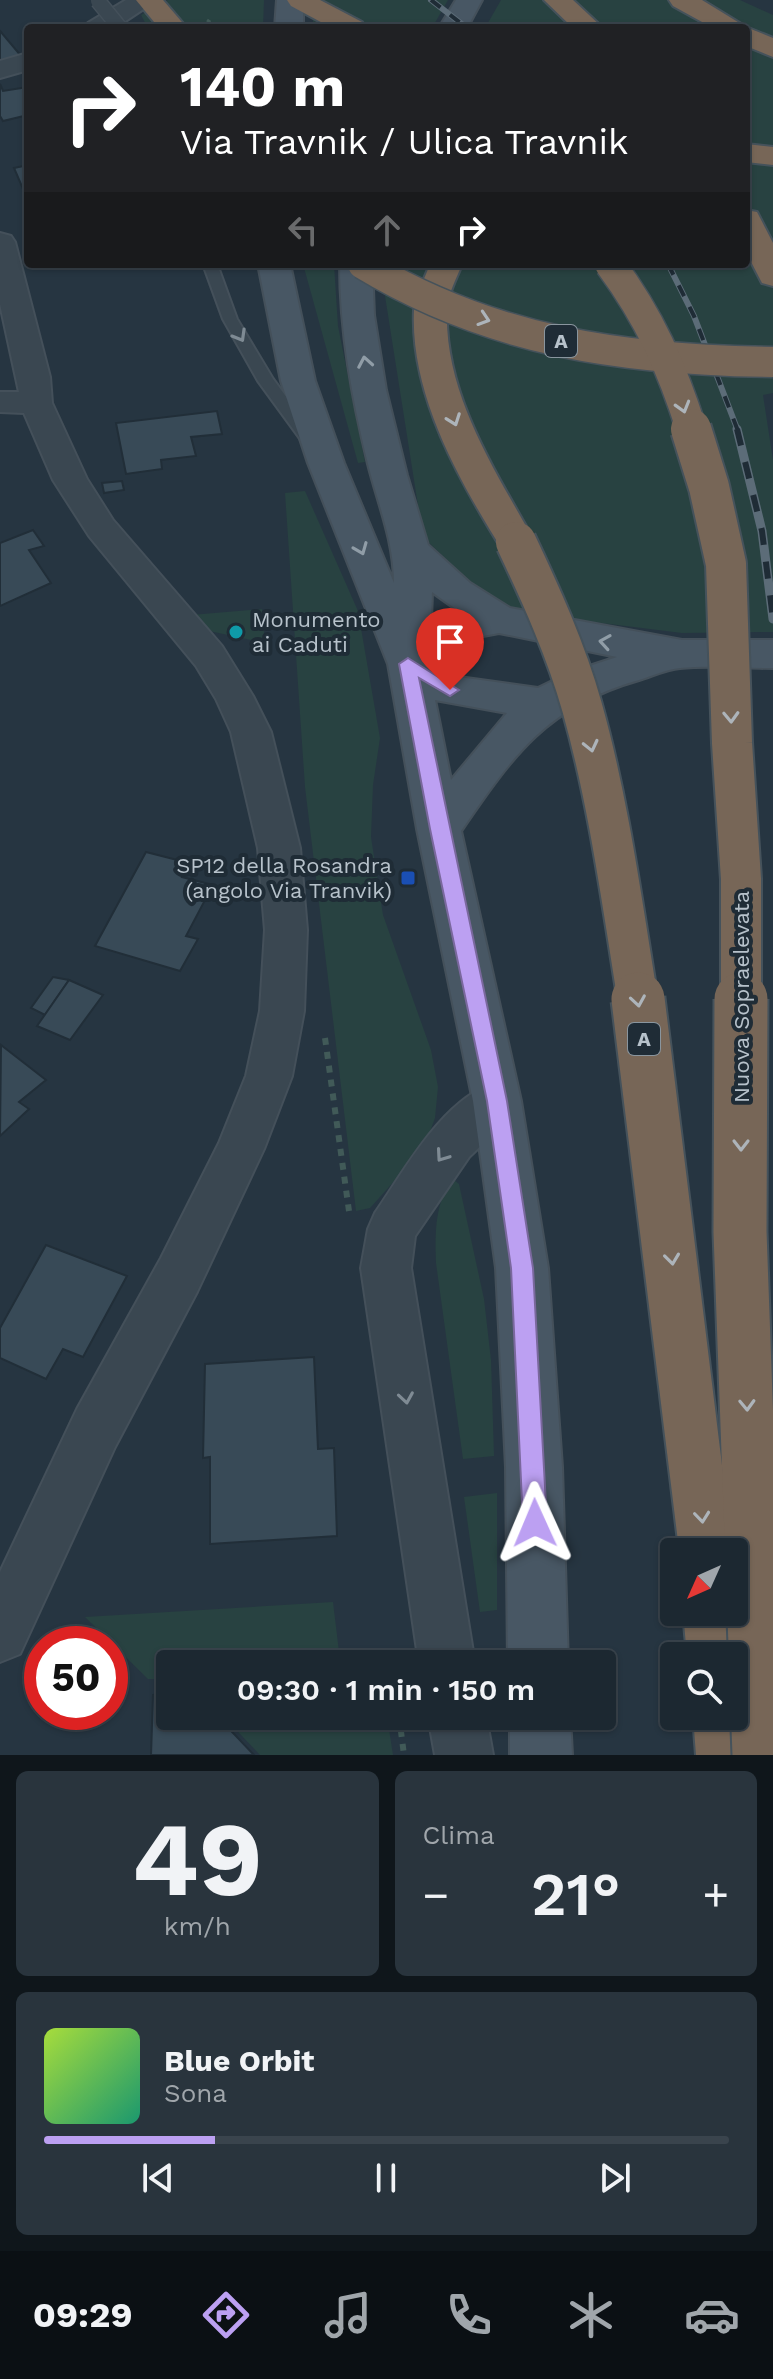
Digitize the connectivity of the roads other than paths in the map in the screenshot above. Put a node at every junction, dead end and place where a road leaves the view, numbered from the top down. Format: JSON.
{"nodes":[{"id":1,"x":146,"y":0,"type":"edge"},
{"id":2,"x":290,"y":0,"type":"edge"},
{"id":3,"x":300,"y":0,"type":"edge"},
{"id":4,"x":469,"y":0,"type":"edge"},
{"id":5,"x":557,"y":0,"type":"edge"},
{"id":6,"x":682,"y":0,"type":"edge"},
{"id":7,"x":97,"y":1,"type":"edge"},
{"id":8,"x":104,"y":24,"type":"edge"},
{"id":9,"x":117,"y":24,"type":"edge"},
{"id":10,"x":169,"y":24,"type":"edge"},
{"id":11,"x":289,"y":24,"type":"edge"},
{"id":12,"x":345,"y":24,"type":"edge"},
{"id":13,"x":455,"y":24,"type":"edge"},
{"id":14,"x":584,"y":24,"type":"edge"},
{"id":15,"x":726,"y":24,"type":"edge"},
{"id":16,"x":750,"y":37,"type":"edge"},
{"id":17,"x":773,"y":49,"type":"edge"},
{"id":18,"x":24,"y":62,"type":"edge"},
{"id":19,"x":0,"y":70,"type":"edge"},
{"id":20,"x":750,"y":153,"type":"edge"},
{"id":21,"x":773,"y":156,"type":"edge"},
{"id":22,"x":750,"y":227,"type":"edge"},
{"id":23,"x":0,"y":242,"type":"edge"},
{"id":24,"x":211,"y":268,"type":"edge"},
{"id":25,"x":275,"y":268,"type":"edge"},
{"id":26,"x":356,"y":268,"type":"edge"},
{"id":27,"x":371,"y":268,"type":"edge"},
{"id":28,"x":445,"y":268,"type":"edge"},
{"id":29,"x":613,"y":268,"type":"edge"},
{"id":30,"x":773,"y":276,"type":"edge"},
{"id":31,"x":773,"y":362,"type":"edge"},
{"id":32,"x":0,"y":402,"type":"edge"},
{"id":33,"x":36,"y":403,"type":"junction"},
{"id":34,"x":326,"y":463,"type":"junction"},
{"id":35,"x":411,"y":550,"type":"junction"},
{"id":36,"x":499,"y":619,"type":"junction"},
{"id":37,"x":682,"y":654,"type":"junction"},
{"id":38,"x":773,"y":654,"type":"edge"},
{"id":39,"x":408,"y":664,"type":"junction"},
{"id":40,"x":545,"y":704,"type":"junction"},
{"id":41,"x":439,"y":829,"type":"junction"},
{"id":42,"x":497,"y":1101,"type":"junction"},
{"id":43,"x":704,"y":1538,"type":"edge"},
{"id":44,"x":0,"y":1634,"type":"edge"},
{"id":45,"x":445,"y":1650,"type":"edge"},
{"id":46,"x":538,"y":1650,"type":"edge"},
{"id":47,"x":460,"y":1730,"type":"edge"},
{"id":48,"x":540,"y":1730,"type":"edge"},
{"id":49,"x":724,"y":1730,"type":"edge"},
{"id":50,"x":464,"y":1755,"type":"edge"},
{"id":51,"x":541,"y":1755,"type":"edge"},
{"id":52,"x":727,"y":1755,"type":"edge"},
{"id":53,"x":759,"y":1755,"type":"edge"}],
"edges":[{"from":1,"to":8,"type":"street"},
{"from":1,"to":10,"type":"highway"},
{"from":2,"to":11,"type":"main road"},
{"from":3,"to":12,"type":"highway"},
{"from":4,"to":13,"type":"main road"},
{"from":5,"to":14,"type":"highway"},
{"from":6,"to":15,"type":"highway"},
{"from":7,"to":9,"type":"lane","bridge":true},
{"from":16,"to":17,"type":"highway"},
{"from":18,"to":19,"type":"street"},
{"from":20,"to":21,"type":"highway"},
{"from":22,"to":30,"type":"highway"},
{"from":23,"to":33,"type":"street"},
{"from":24,"to":34,"type":"lane","one_way":true},
{"from":25,"to":34,"type":"main road"},
{"from":35,"to":26,"type":"main road","one_way":true},
{"from":27,"to":31,"type":"highway","number":"A","one_way":true,"bridge":true},
{"from":28,"to":43,"type":"highway","number":"A","one_way":true,"bridge":true},
{"from":29,"to":53,"type":"highway","name":"Nuova Sopraelevata","one_way":true,"bridge":true},
{"from":32,"to":33,"type":"street"},
{"from":33,"to":44,"type":"street"},
{"from":34,"to":39,"type":"main road","one_way":true},
{"from":35,"to":36,"type":"main road"},
{"from":35,"to":39,"type":"main road"},
{"from":37,"to":36,"type":"main road","one_way":true},
{"from":36,"to":39,"type":"main road"},
{"from":37,"to":38,"type":"main road"},
{"from":37,"to":40,"type":"main road"},
{"from":39,"to":40,"type":"main road"},
{"from":39,"to":41,"type":"main road"},
{"from":40,"to":41,"type":"main road"},
{"from":41,"to":42,"type":"main road"},
{"from":42,"to":45,"type":"street","one_way":true},
{"from":42,"to":46,"type":"main road"},
{"from":47,"to":50,"type":"street"},
{"from":48,"to":51,"type":"main road"},
{"from":49,"to":52,"type":"highway"}]}
